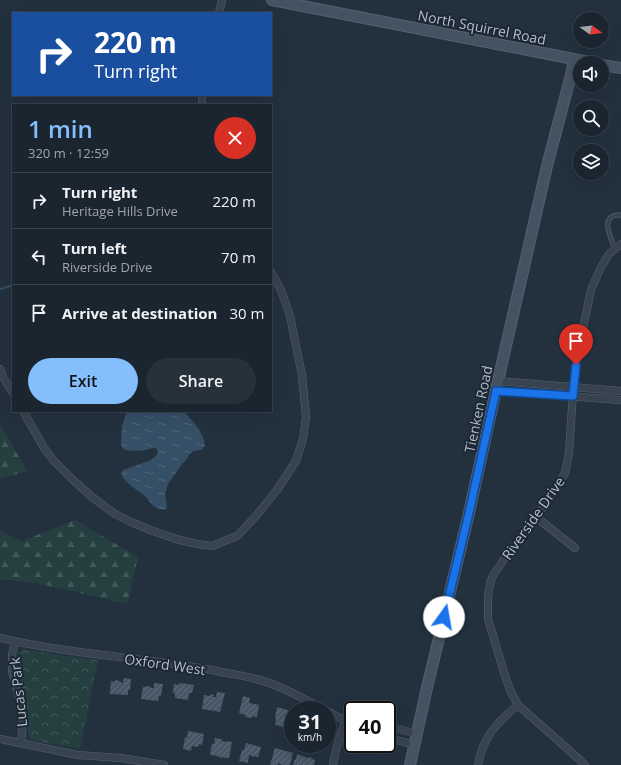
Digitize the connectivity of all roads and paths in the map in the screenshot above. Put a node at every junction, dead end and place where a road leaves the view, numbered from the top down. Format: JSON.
{"nodes":[{"id":1,"x":222,"y":0,"type":"edge"},
{"id":2,"x":272,"y":0,"type":"edge"},
{"id":3,"x":219,"y":12,"type":"edge"},
{"id":4,"x":573,"y":59,"type":"edge"},
{"id":5,"x":573,"y":63,"type":"edge"},
{"id":6,"x":609,"y":66,"type":"edge"},
{"id":7,"x":621,"y":68,"type":"edge"},
{"id":8,"x":621,"y":215,"type":"edge"},
{"id":9,"x":618,"y":247,"type":"edge"},
{"id":10,"x":272,"y":274,"type":"edge"},
{"id":11,"x":0,"y":370,"type":"edge"},
{"id":12,"x":497,"y":386,"type":"junction"},
{"id":13,"x":574,"y":387,"type":"junction"},
{"id":14,"x":12,"y":391,"type":"edge"},
{"id":15,"x":621,"y":391,"type":"edge"},
{"id":16,"x":573,"y":396,"type":"junction"},
{"id":17,"x":621,"y":400,"type":"edge"},
{"id":18,"x":24,"y":413,"type":"edge"},
{"id":19,"x":536,"y":517,"type":"junction"},
{"id":20,"x":575,"y":548,"type":"dead end"},
{"id":21,"x":0,"y":638,"type":"edge"},
{"id":22,"x":15,"y":641,"type":"junction"},
{"id":23,"x":307,"y":701,"type":"edge"},
{"id":24,"x":518,"y":705,"type":"junction"},
{"id":25,"x":344,"y":728,"type":"edge"},
{"id":26,"x":396,"y":728,"type":"edge"},
{"id":27,"x":417,"y":734,"type":"junction"},
{"id":28,"x":0,"y":739,"type":"edge"},
{"id":29,"x":396,"y":739,"type":"edge"},
{"id":30,"x":21,"y":743,"type":"junction"},
{"id":31,"x":414,"y":744,"type":"junction"},
{"id":32,"x":164,"y":765,"type":"edge"},
{"id":33,"x":333,"y":765,"type":"edge"},
{"id":34,"x":410,"y":765,"type":"edge"},
{"id":35,"x":478,"y":765,"type":"edge"},
{"id":36,"x":585,"y":765,"type":"edge"}],
"edges":[{"from":1,"to":3,"type":"street"},
{"from":2,"to":4,"type":"street","name":"North Squirrel Road"},
{"from":5,"to":12,"type":"street","name":"Tienken Road"},
{"from":6,"to":7,"type":"street"},
{"from":8,"to":9,"type":"lane"},
{"from":9,"to":13,"type":"street","name":"Riverside Drive"},
{"from":10,"to":18,"type":"street"},
{"from":11,"to":14,"type":"street"},
{"from":12,"to":13,"type":"street"},
{"from":12,"to":16,"type":"street"},
{"from":12,"to":27,"type":"street","name":"Tienken Road"},
{"from":13,"to":15,"type":"street"},
{"from":13,"to":16,"type":"street","name":"Riverside Drive"},
{"from":16,"to":17,"type":"street"},
{"from":16,"to":19,"type":"street","name":"Riverside Drive"},
{"from":19,"to":20,"type":"street"},
{"from":19,"to":24,"type":"street","name":"Riverside Drive"},
{"from":21,"to":22,"type":"street","name":"Oxford West"},
{"from":22,"to":23,"type":"street","name":"Oxford West"},
{"from":22,"to":30,"type":"street","name":"Lucas Park"},
{"from":24,"to":35,"type":"street"},
{"from":24,"to":36,"type":"street","name":"Riverside Drive"},
{"from":25,"to":33,"type":"street"},
{"from":26,"to":27,"type":"street"},
{"from":27,"to":31,"type":"street","name":"Tienken Road"},
{"from":28,"to":30,"type":"street"},
{"from":29,"to":31,"type":"street"},
{"from":30,"to":32,"type":"street"},
{"from":31,"to":34,"type":"street","name":"Tienken Road"}]}
